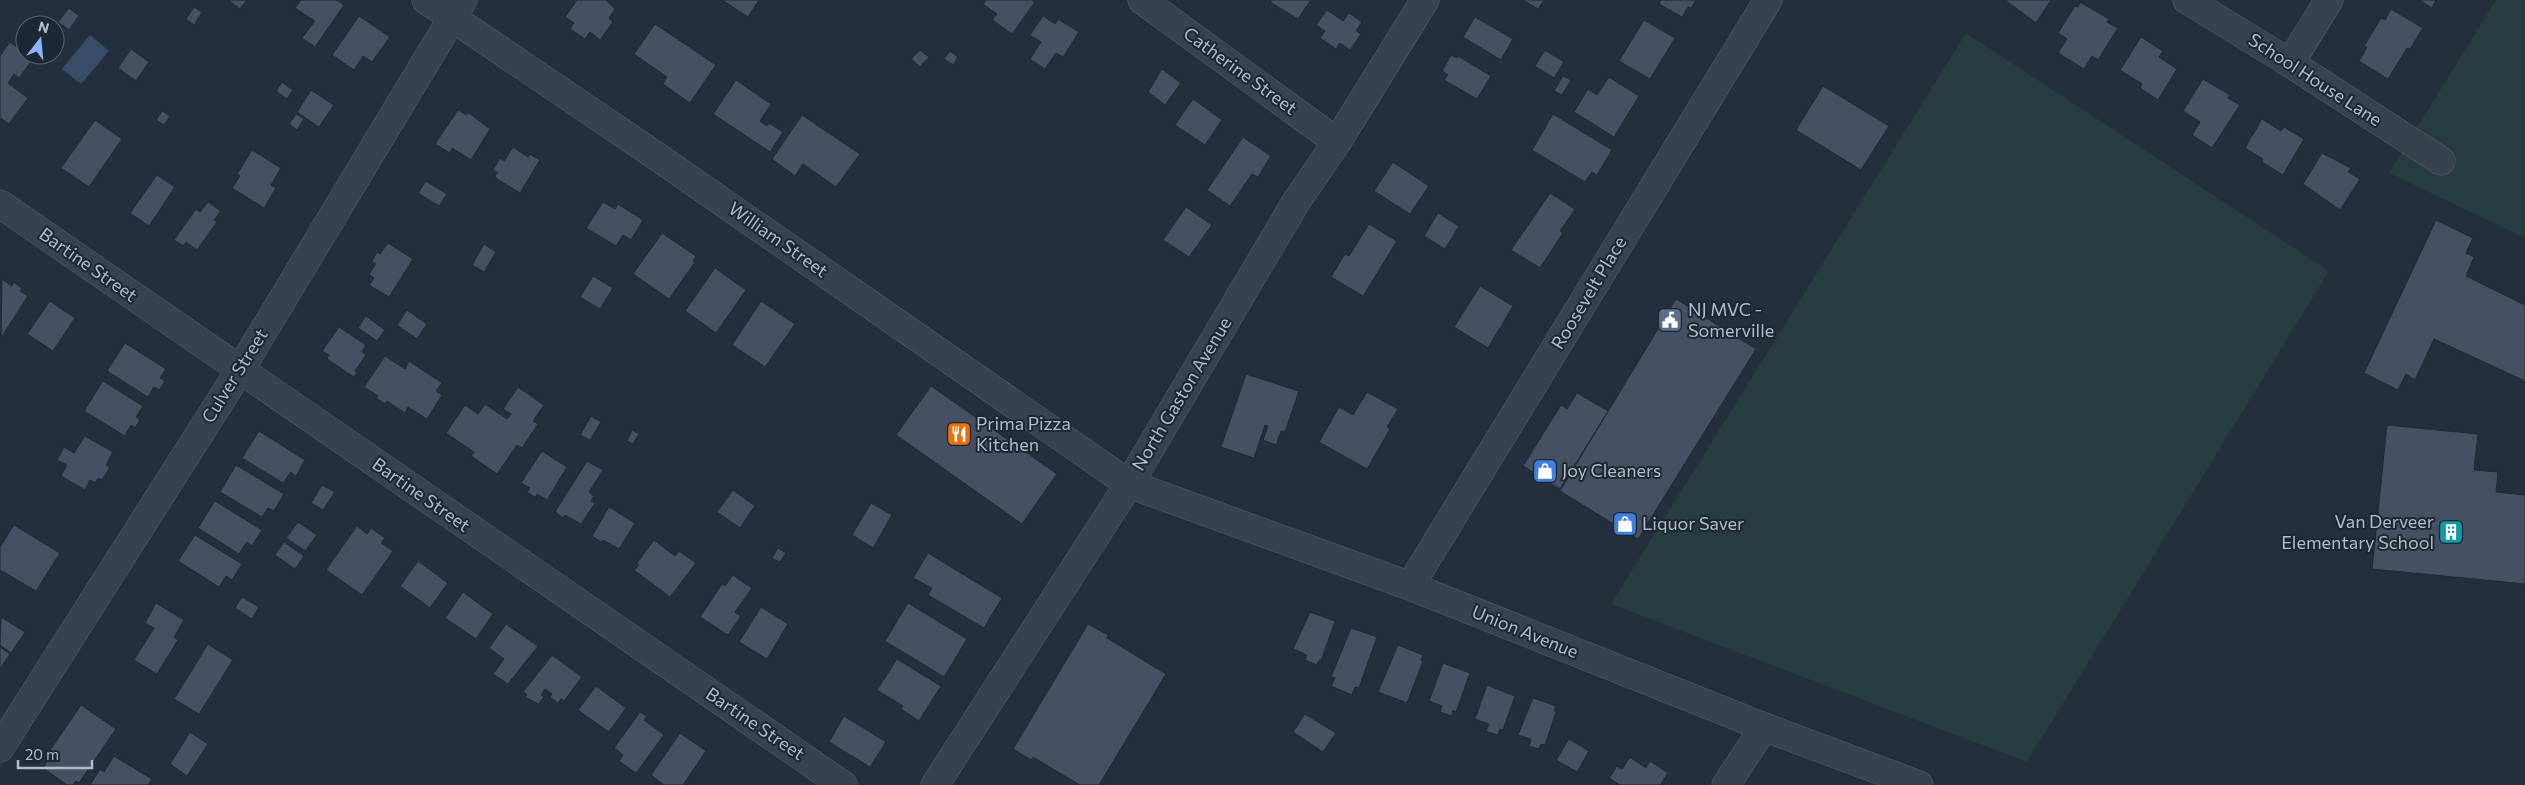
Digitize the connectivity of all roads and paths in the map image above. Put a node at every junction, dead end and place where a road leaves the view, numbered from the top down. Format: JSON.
{"nodes":[{"id":1,"x":426,"y":0,"type":"edge"},
{"id":2,"x":1142,"y":0,"type":"edge"},
{"id":3,"x":1425,"y":0,"type":"edge"},
{"id":4,"x":1768,"y":0,"type":"edge"},
{"id":5,"x":2187,"y":0,"type":"edge"},
{"id":6,"x":2329,"y":0,"type":"edge"},
{"id":7,"x":457,"y":9,"type":"edge"},
{"id":8,"x":2290,"y":63,"type":"junction"},
{"id":9,"x":1337,"y":142,"type":"junction"},
{"id":10,"x":2441,"y":161,"type":"dead end"},
{"id":11,"x":0,"y":204,"type":"edge"},
{"id":12,"x":240,"y":370,"type":"junction"},
{"id":13,"x":1129,"y":484,"type":"junction"},
{"id":14,"x":1410,"y":586,"type":"junction"},
{"id":15,"x":1764,"y":727,"type":"junction"},
{"id":16,"x":0,"y":748,"type":"edge"},
{"id":17,"x":844,"y":785,"type":"edge"},
{"id":18,"x":935,"y":785,"type":"edge"},
{"id":19,"x":1726,"y":785,"type":"edge"},
{"id":20,"x":1919,"y":785,"type":"edge"}],
"edges":[{"from":1,"to":7,"type":"street","name":"William Street"},
{"from":2,"to":9,"type":"street","name":"Catherine Street"},
{"from":3,"to":9,"type":"street","name":"North Gaston Avenue"},
{"from":4,"to":14,"type":"street","name":"Roosevelt Place"},
{"from":5,"to":8,"type":"street","name":"School House Lane"},
{"from":6,"to":8,"type":"street"},
{"from":7,"to":12,"type":"street","name":"Culver Street"},
{"from":7,"to":13,"type":"street","name":"William Street"},
{"from":8,"to":10,"type":"street","name":"School House Lane"},
{"from":9,"to":13,"type":"street","name":"North Gaston Avenue"},
{"from":11,"to":12,"type":"street","name":"Bartine Street"},
{"from":12,"to":16,"type":"street","name":"Culver Street"},
{"from":12,"to":17,"type":"street","name":"Bartine Street"},
{"from":13,"to":14,"type":"street","name":"Union Avenue"},
{"from":13,"to":18,"type":"street","name":"North Gaston Avenue"},
{"from":14,"to":15,"type":"street","name":"Union Avenue"},
{"from":15,"to":19,"type":"street"},
{"from":15,"to":20,"type":"street","name":"Union Avenue"}]}
